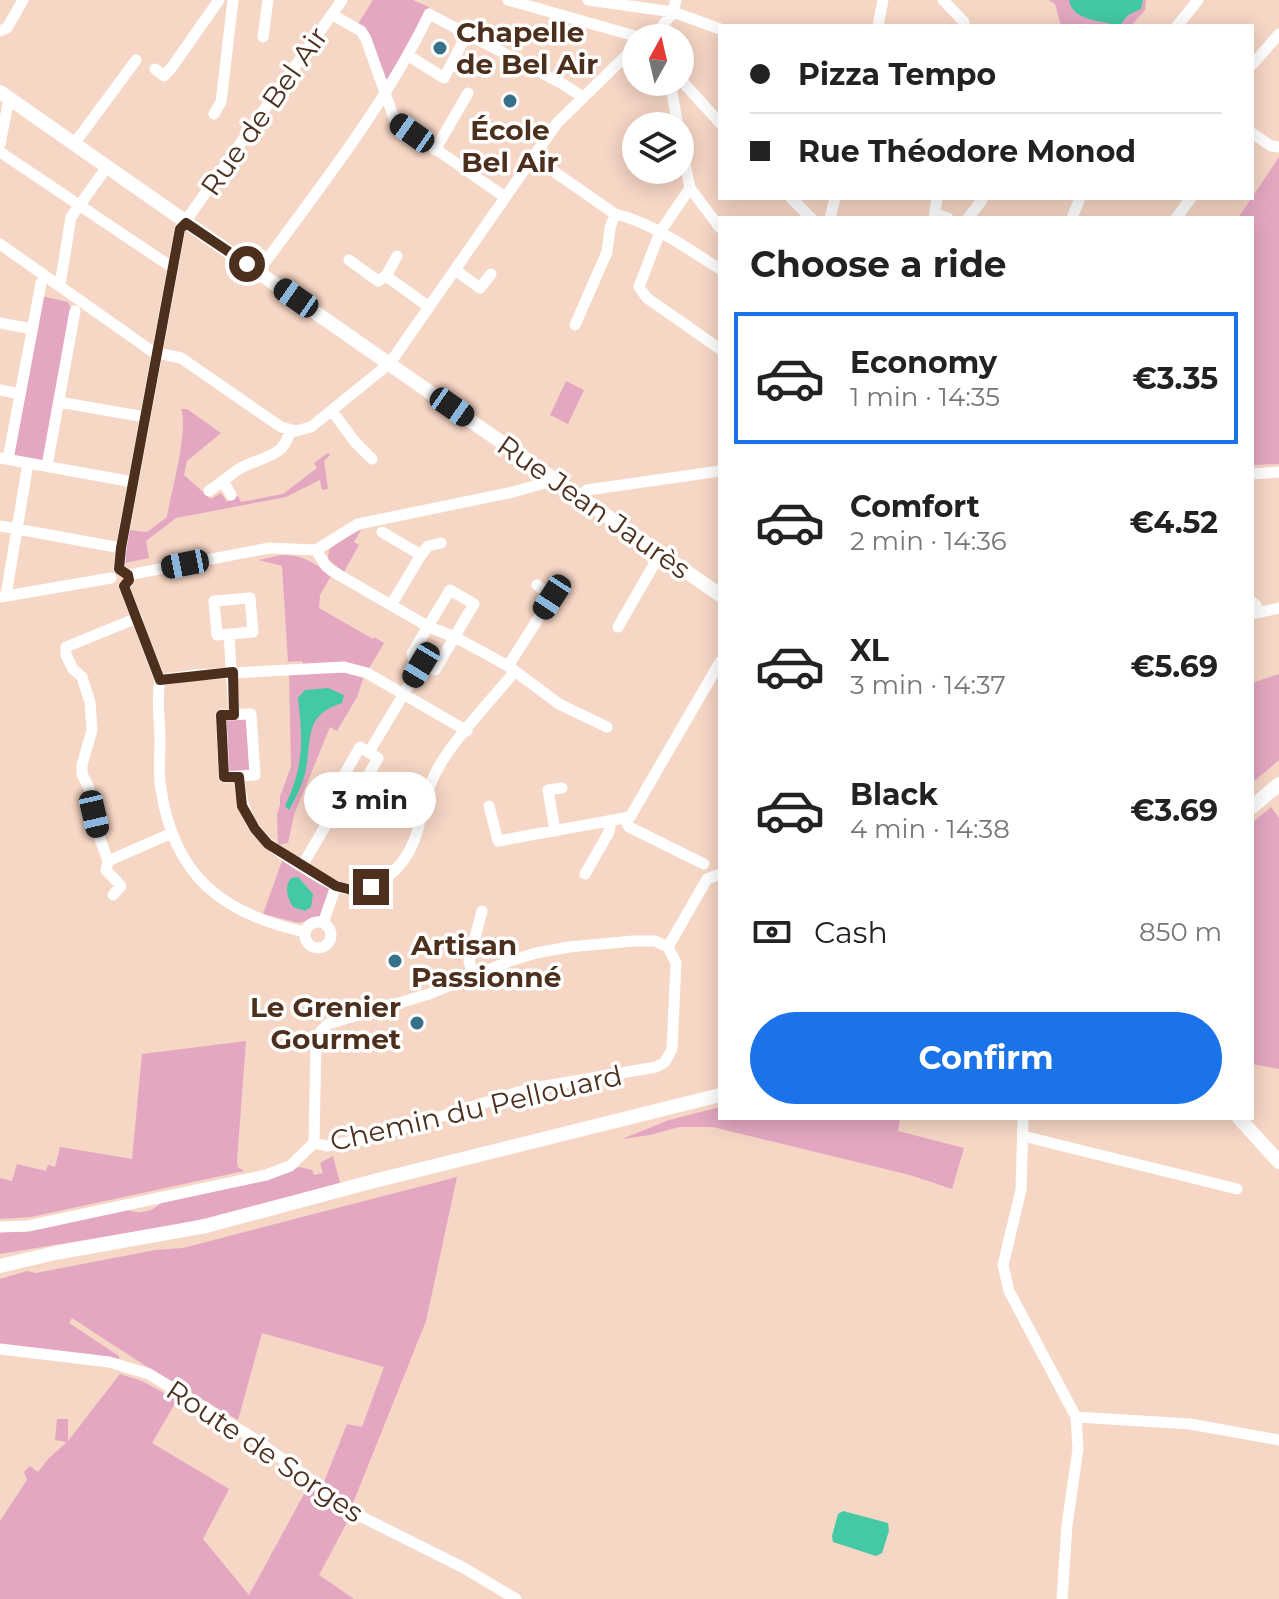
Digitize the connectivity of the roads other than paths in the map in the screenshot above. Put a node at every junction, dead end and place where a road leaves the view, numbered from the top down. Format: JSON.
{"nodes":[{"id":1,"x":23,"y":0,"type":"edge"},
{"id":2,"x":219,"y":0,"type":"edge"},
{"id":3,"x":233,"y":0,"type":"edge"},
{"id":4,"x":268,"y":0,"type":"edge"},
{"id":5,"x":342,"y":0,"type":"edge"},
{"id":6,"x":508,"y":0,"type":"edge"},
{"id":7,"x":588,"y":0,"type":"edge"},
{"id":8,"x":883,"y":0,"type":"edge"},
{"id":9,"x":943,"y":0,"type":"edge"},
{"id":10,"x":1198,"y":0,"type":"edge"},
{"id":11,"x":547,"y":5,"type":"edge"},
{"id":12,"x":674,"y":6,"type":"edge"},
{"id":13,"x":333,"y":15,"type":"junction"},
{"id":14,"x":662,"y":24,"type":"edge"},
{"id":15,"x":878,"y":24,"type":"edge"},
{"id":16,"x":964,"y":24,"type":"edge"},
{"id":17,"x":1179,"y":24,"type":"edge"},
{"id":18,"x":718,"y":28,"type":"edge"},
{"id":19,"x":0,"y":31,"type":"edge"},
{"id":20,"x":622,"y":31,"type":"edge"},
{"id":21,"x":467,"y":34,"type":"junction"},
{"id":22,"x":1279,"y":34,"type":"edge"},
{"id":23,"x":263,"y":37,"type":"dead end"},
{"id":24,"x":409,"y":56,"type":"junction"},
{"id":25,"x":622,"y":59,"type":"edge"},
{"id":26,"x":136,"y":60,"type":"dead end"},
{"id":27,"x":1254,"y":63,"type":"edge"},
{"id":28,"x":155,"y":69,"type":"dead end"},
{"id":29,"x":468,"y":93,"type":"dead end"},
{"id":30,"x":385,"y":94,"type":"junction"},
{"id":31,"x":694,"y":94,"type":"edge"},
{"id":32,"x":5,"y":95,"type":"edge"},
{"id":33,"x":583,"y":97,"type":"junction"},
{"id":34,"x":214,"y":114,"type":"dead end"},
{"id":35,"x":718,"y":121,"type":"edge"},
{"id":36,"x":1254,"y":134,"type":"edge"},
{"id":37,"x":0,"y":144,"type":"edge"},
{"id":38,"x":74,"y":144,"type":"junction"},
{"id":39,"x":1279,"y":147,"type":"edge"},
{"id":40,"x":435,"y":150,"type":"junction"},
{"id":41,"x":0,"y":152,"type":"edge"},
{"id":42,"x":533,"y":157,"type":"junction"},
{"id":43,"x":107,"y":167,"type":"junction"},
{"id":44,"x":689,"y":184,"type":"edge"},
{"id":45,"x":690,"y":188,"type":"junction"},
{"id":46,"x":505,"y":197,"type":"junction"},
{"id":47,"x":793,"y":200,"type":"edge"},
{"id":48,"x":982,"y":200,"type":"dead end"},
{"id":49,"x":80,"y":205,"type":"junction"},
{"id":50,"x":615,"y":214,"type":"junction"},
{"id":51,"x":809,"y":216,"type":"edge"},
{"id":52,"x":970,"y":216,"type":"edge"},
{"id":53,"x":186,"y":223,"type":"junction"},
{"id":54,"x":718,"y":225,"type":"edge"},
{"id":55,"x":660,"y":232,"type":"junction"},
{"id":56,"x":0,"y":244,"type":"edge"},
{"id":57,"x":397,"y":256,"type":"dead end"},
{"id":58,"x":349,"y":260,"type":"dead end"},
{"id":59,"x":173,"y":268,"type":"junction"},
{"id":60,"x":718,"y":268,"type":"edge"},
{"id":61,"x":455,"y":270,"type":"junction"},
{"id":62,"x":258,"y":272,"type":"junction"},
{"id":63,"x":491,"y":274,"type":"dead end"},
{"id":64,"x":386,"y":276,"type":"junction"},
{"id":65,"x":41,"y":283,"type":"dead end"},
{"id":66,"x":60,"y":285,"type":"junction"},
{"id":67,"x":429,"y":307,"type":"junction"},
{"id":68,"x":75,"y":311,"type":"dead end"},
{"id":69,"x":0,"y":323,"type":"edge"},
{"id":70,"x":575,"y":325,"type":"dead end"},
{"id":71,"x":32,"y":329,"type":"junction"},
{"id":72,"x":718,"y":348,"type":"edge"},
{"id":73,"x":157,"y":354,"type":"junction"},
{"id":74,"x":390,"y":363,"type":"junction"},
{"id":75,"x":0,"y":390,"type":"edge"},
{"id":76,"x":20,"y":394,"type":"junction"},
{"id":77,"x":59,"y":402,"type":"junction"},
{"id":78,"x":332,"y":411,"type":"junction"},
{"id":79,"x":145,"y":417,"type":"junction"},
{"id":80,"x":290,"y":430,"type":"junction"},
{"id":81,"x":4,"y":458,"type":"edge"},
{"id":82,"x":372,"y":459,"type":"dead end"},
{"id":83,"x":28,"y":463,"type":"junction"},
{"id":84,"x":47,"y":466,"type":"junction"},
{"id":85,"x":718,"y":471,"type":"edge"},
{"id":86,"x":1279,"y":472,"type":"edge"},
{"id":87,"x":1254,"y":474,"type":"edge"},
{"id":88,"x":555,"y":480,"type":"junction"},
{"id":89,"x":223,"y":481,"type":"junction"},
{"id":90,"x":133,"y":482,"type":"junction"},
{"id":91,"x":209,"y":491,"type":"dead end"},
{"id":92,"x":231,"y":495,"type":"dead end"},
{"id":93,"x":578,"y":496,"type":"junction"},
{"id":94,"x":0,"y":526,"type":"edge"},
{"id":95,"x":17,"y":529,"type":"junction"},
{"id":96,"x":382,"y":532,"type":"dead end"},
{"id":97,"x":441,"y":543,"type":"dead end"},
{"id":98,"x":121,"y":548,"type":"junction"},
{"id":99,"x":316,"y":550,"type":"junction"},
{"id":100,"x":660,"y":554,"type":"junction"},
{"id":101,"x":421,"y":555,"type":"junction"},
{"id":102,"x":121,"y":577,"type":"junction"},
{"id":103,"x":537,"y":585,"type":"dead end"},
{"id":104,"x":718,"y":594,"type":"edge"},
{"id":105,"x":3,"y":596,"type":"edge"},
{"id":106,"x":391,"y":605,"type":"junction"},
{"id":107,"x":1279,"y":608,"type":"edge"},
{"id":108,"x":1254,"y":610,"type":"edge"},
{"id":109,"x":137,"y":618,"type":"junction"},
{"id":110,"x":429,"y":627,"type":"junction"},
{"id":111,"x":618,"y":627,"type":"dead end"},
{"id":112,"x":229,"y":634,"type":"junction"},
{"id":113,"x":455,"y":637,"type":"junction"},
{"id":114,"x":421,"y":665,"type":"junction"},
{"id":115,"x":718,"y":666,"type":"edge"},
{"id":116,"x":512,"y":669,"type":"junction"},
{"id":117,"x":233,"y":672,"type":"junction"},
{"id":118,"x":160,"y":680,"type":"junction"},
{"id":119,"x":403,"y":695,"type":"junction"},
{"id":120,"x":234,"y":715,"type":"junction"},
{"id":121,"x":607,"y":727,"type":"dead end"},
{"id":122,"x":467,"y":731,"type":"junction"},
{"id":123,"x":1279,"y":771,"type":"edge"},
{"id":124,"x":239,"y":777,"type":"junction"},
{"id":125,"x":1279,"y":784,"type":"edge"},
{"id":126,"x":562,"y":788,"type":"dead end"},
{"id":127,"x":1254,"y":792,"type":"edge"},
{"id":128,"x":1254,"y":805,"type":"edge"},
{"id":129,"x":489,"y":806,"type":"dead end"},
{"id":130,"x":625,"y":819,"type":"junction"},
{"id":131,"x":611,"y":821,"type":"junction"},
{"id":132,"x":555,"y":831,"type":"junction"},
{"id":133,"x":172,"y":833,"type":"junction"},
{"id":134,"x":108,"y":861,"type":"junction"},
{"id":135,"x":704,"y":864,"type":"dead end"},
{"id":136,"x":302,"y":866,"type":"junction"},
{"id":137,"x":585,"y":874,"type":"dead end"},
{"id":138,"x":717,"y":875,"type":"edge"},
{"id":139,"x":336,"y":886,"type":"junction"},
{"id":140,"x":113,"y":895,"type":"dead end"},
{"id":141,"x":482,"y":911,"type":"dead end"},
{"id":142,"x":323,"y":923,"type":"junction"},
{"id":143,"x":305,"y":932,"type":"junction"},
{"id":144,"x":668,"y":947,"type":"junction"},
{"id":145,"x":473,"y":975,"type":"junction"},
{"id":146,"x":718,"y":1095,"type":"edge"},
{"id":147,"x":1023,"y":1120,"type":"edge"},
{"id":148,"x":1241,"y":1120,"type":"edge"},
{"id":149,"x":1023,"y":1136,"type":"junction"},
{"id":150,"x":314,"y":1143,"type":"junction"},
{"id":151,"x":1279,"y":1162,"type":"edge"},
{"id":152,"x":1237,"y":1189,"type":"dead end"},
{"id":153,"x":0,"y":1227,"type":"edge"},
{"id":154,"x":0,"y":1266,"type":"edge"},
{"id":155,"x":0,"y":1349,"type":"edge"},
{"id":156,"x":1076,"y":1417,"type":"junction"},
{"id":157,"x":1279,"y":1440,"type":"edge"},
{"id":158,"x":516,"y":1599,"type":"edge"},
{"id":159,"x":1062,"y":1599,"type":"edge"}],
"edges":[{"from":1,"to":19,"type":"street"},
{"from":2,"to":28,"type":"street"},
{"from":3,"to":34,"type":"street"},
{"from":4,"to":23,"type":"street"},
{"from":5,"to":13,"type":"street","name":"Rue de Bel Air"},
{"from":6,"to":11,"type":"street"},
{"from":7,"to":12,"type":"street"},
{"from":8,"to":15,"type":"street"},
{"from":9,"to":16,"type":"street"},
{"from":10,"to":17,"type":"street"},
{"from":11,"to":20,"type":"street"},
{"from":12,"to":14,"type":"street"},
{"from":12,"to":18,"type":"street"},
{"from":13,"to":30,"type":"street"},
{"from":13,"to":53,"type":"street","name":"Rue de Bel Air"},
{"from":21,"to":24,"type":"street"},
{"from":21,"to":24,"type":"street"},
{"from":21,"to":33,"type":"street"},
{"from":22,"to":27,"type":"street"},
{"from":24,"to":30,"type":"street"},
{"from":25,"to":33,"type":"street"},
{"from":26,"to":38,"type":"street"},
{"from":29,"to":40,"type":"street"},
{"from":30,"to":40,"type":"street"},
{"from":30,"to":62,"type":"street"},
{"from":31,"to":35,"type":"street"},
{"from":32,"to":37,"type":"street"},
{"from":32,"to":38,"type":"main road","name":"Rue Jean Jaurès"},
{"from":33,"to":42,"type":"street"},
{"from":36,"to":39,"type":"street"},
{"from":38,"to":43,"type":"main road","name":"Rue Jean Jaurès"},
{"from":40,"to":46,"type":"street"},
{"from":41,"to":49,"type":"street"},
{"from":42,"to":46,"type":"street"},
{"from":42,"to":50,"type":"street"},
{"from":43,"to":49,"type":"street"},
{"from":43,"to":53,"type":"main road","name":"Rue Jean Jaurès"},
{"from":44,"to":45,"type":"street"},
{"from":45,"to":54,"type":"street"},
{"from":45,"to":55,"type":"street"},
{"from":46,"to":61,"type":"street"},
{"from":47,"to":51,"type":"street"},
{"from":48,"to":52,"type":"street"},
{"from":49,"to":59,"type":"street"},
{"from":49,"to":66,"type":"street"},
{"from":50,"to":55,"type":"street"},
{"from":50,"to":70,"type":"street"},
{"from":53,"to":59,"type":"street","name":"Rue de Bel Air"},
{"from":53,"to":62,"type":"main road","name":"Rue Jean Jaurès"},
{"from":55,"to":60,"type":"street"},
{"from":55,"to":72,"type":"street"},
{"from":56,"to":66,"type":"street"},
{"from":57,"to":64,"type":"street"},
{"from":58,"to":64,"type":"street"},
{"from":59,"to":73,"type":"street","name":"Rue de Bel Air"},
{"from":61,"to":63,"type":"street"},
{"from":61,"to":67,"type":"street"},
{"from":62,"to":74,"type":"main road","name":"Rue Jean Jaurès"},
{"from":64,"to":67,"type":"street"},
{"from":65,"to":71,"type":"street"},
{"from":66,"to":73,"type":"street"},
{"from":67,"to":74,"type":"street"},
{"from":68,"to":77,"type":"street"},
{"from":69,"to":71,"type":"street"},
{"from":71,"to":76,"type":"street"},
{"from":73,"to":79,"type":"street","name":"Rue de Bel Air"},
{"from":73,"to":80,"type":"street"},
{"from":74,"to":78,"type":"street"},
{"from":74,"to":88,"type":"main road","name":"Rue Jean Jaurès"},
{"from":75,"to":76,"type":"street"},
{"from":76,"to":81,"type":"street"},
{"from":77,"to":79,"type":"street"},
{"from":77,"to":84,"type":"street"},
{"from":78,"to":80,"type":"street"},
{"from":78,"to":82,"type":"street"},
{"from":79,"to":90,"type":"street","name":"Rue de Bel Air"},
{"from":80,"to":89,"type":"street"},
{"from":81,"to":83,"type":"street"},
{"from":83,"to":84,"type":"street"},
{"from":83,"to":95,"type":"street"},
{"from":84,"to":90,"type":"street"},
{"from":85,"to":93,"type":"street"},
{"from":86,"to":87,"type":"street"},
{"from":88,"to":93,"type":"main road","name":"Rue Jean Jaurès"},
{"from":88,"to":99,"type":"street"},
{"from":89,"to":91,"type":"street"},
{"from":89,"to":92,"type":"street"},
{"from":90,"to":98,"type":"street","name":"Rue de Bel Air"},
{"from":93,"to":100,"type":"main road","name":"Rue Jean Jaurès"},
{"from":94,"to":95,"type":"street"},
{"from":95,"to":98,"type":"street"},
{"from":95,"to":105,"type":"street"},
{"from":96,"to":101,"type":"street"},
{"from":97,"to":101,"type":"street"},
{"from":98,"to":102,"type":"street","name":"Rue de Bel Air"},
{"from":99,"to":102,"type":"street"},
{"from":99,"to":106,"type":"street"},
{"from":100,"to":104,"type":"main road","name":"Rue Jean Jaurès"},
{"from":100,"to":111,"type":"street"},
{"from":101,"to":106,"type":"street"},
{"from":102,"to":105,"type":"street"},
{"from":102,"to":109,"type":"street"},
{"from":103,"to":116,"type":"street"},
{"from":106,"to":110,"type":"street"},
{"from":107,"to":108,"type":"street"},
{"from":109,"to":118,"type":"street"},
{"from":109,"to":134,"type":"street"},
{"from":110,"to":113,"type":"street"},
{"from":110,"to":113,"type":"street"},
{"from":110,"to":114,"type":"street"},
{"from":112,"to":112,"type":"street"},
{"from":112,"to":117,"type":"street"},
{"from":113,"to":114,"type":"street"},
{"from":113,"to":116,"type":"street"},
{"from":114,"to":119,"type":"street"},
{"from":115,"to":130,"type":"street"},
{"from":116,"to":121,"type":"street"},
{"from":116,"to":122,"type":"street"},
{"from":117,"to":118,"type":"street"},
{"from":117,"to":119,"type":"street"},
{"from":117,"to":120,"type":"street"},
{"from":118,"to":133,"type":"street"},
{"from":119,"to":122,"type":"street"},
{"from":119,"to":136,"type":"street"},
{"from":120,"to":124,"type":"street"},
{"from":120,"to":124,"type":"street"},
{"from":122,"to":139,"type":"street"},
{"from":123,"to":127,"type":"main road"},
{"from":124,"to":136,"type":"street"},
{"from":125,"to":128,"type":"main road"},
{"from":126,"to":132,"type":"street"},
{"from":129,"to":132,"type":"street"},
{"from":130,"to":131,"type":"street"},
{"from":130,"to":135,"type":"street"},
{"from":131,"to":132,"type":"street"},
{"from":131,"to":137,"type":"street"},
{"from":133,"to":134,"type":"street"},
{"from":133,"to":143,"type":"street"},
{"from":134,"to":140,"type":"street"},
{"from":136,"to":139,"type":"street"},
{"from":138,"to":144,"type":"street"},
{"from":139,"to":142,"type":"street"},
{"from":141,"to":145,"type":"street"},
{"from":142,"to":143,"type":"street"},
{"from":142,"to":143,"type":"street"},
{"from":144,"to":145,"type":"street"},
{"from":144,"to":150,"type":"street","name":"Chemin du Pellouard"},
{"from":145,"to":150,"type":"street"},
{"from":146,"to":154,"type":"main road"},
{"from":147,"to":149,"type":"street"},
{"from":148,"to":151,"type":"main road"},
{"from":149,"to":152,"type":"street"},
{"from":149,"to":156,"type":"street"},
{"from":150,"to":153,"type":"street","name":"Chemin du Pellouard"},
{"from":155,"to":158,"type":"street","name":"Route de Sorges"},
{"from":156,"to":157,"type":"street"},
{"from":156,"to":159,"type":"street"}]}
